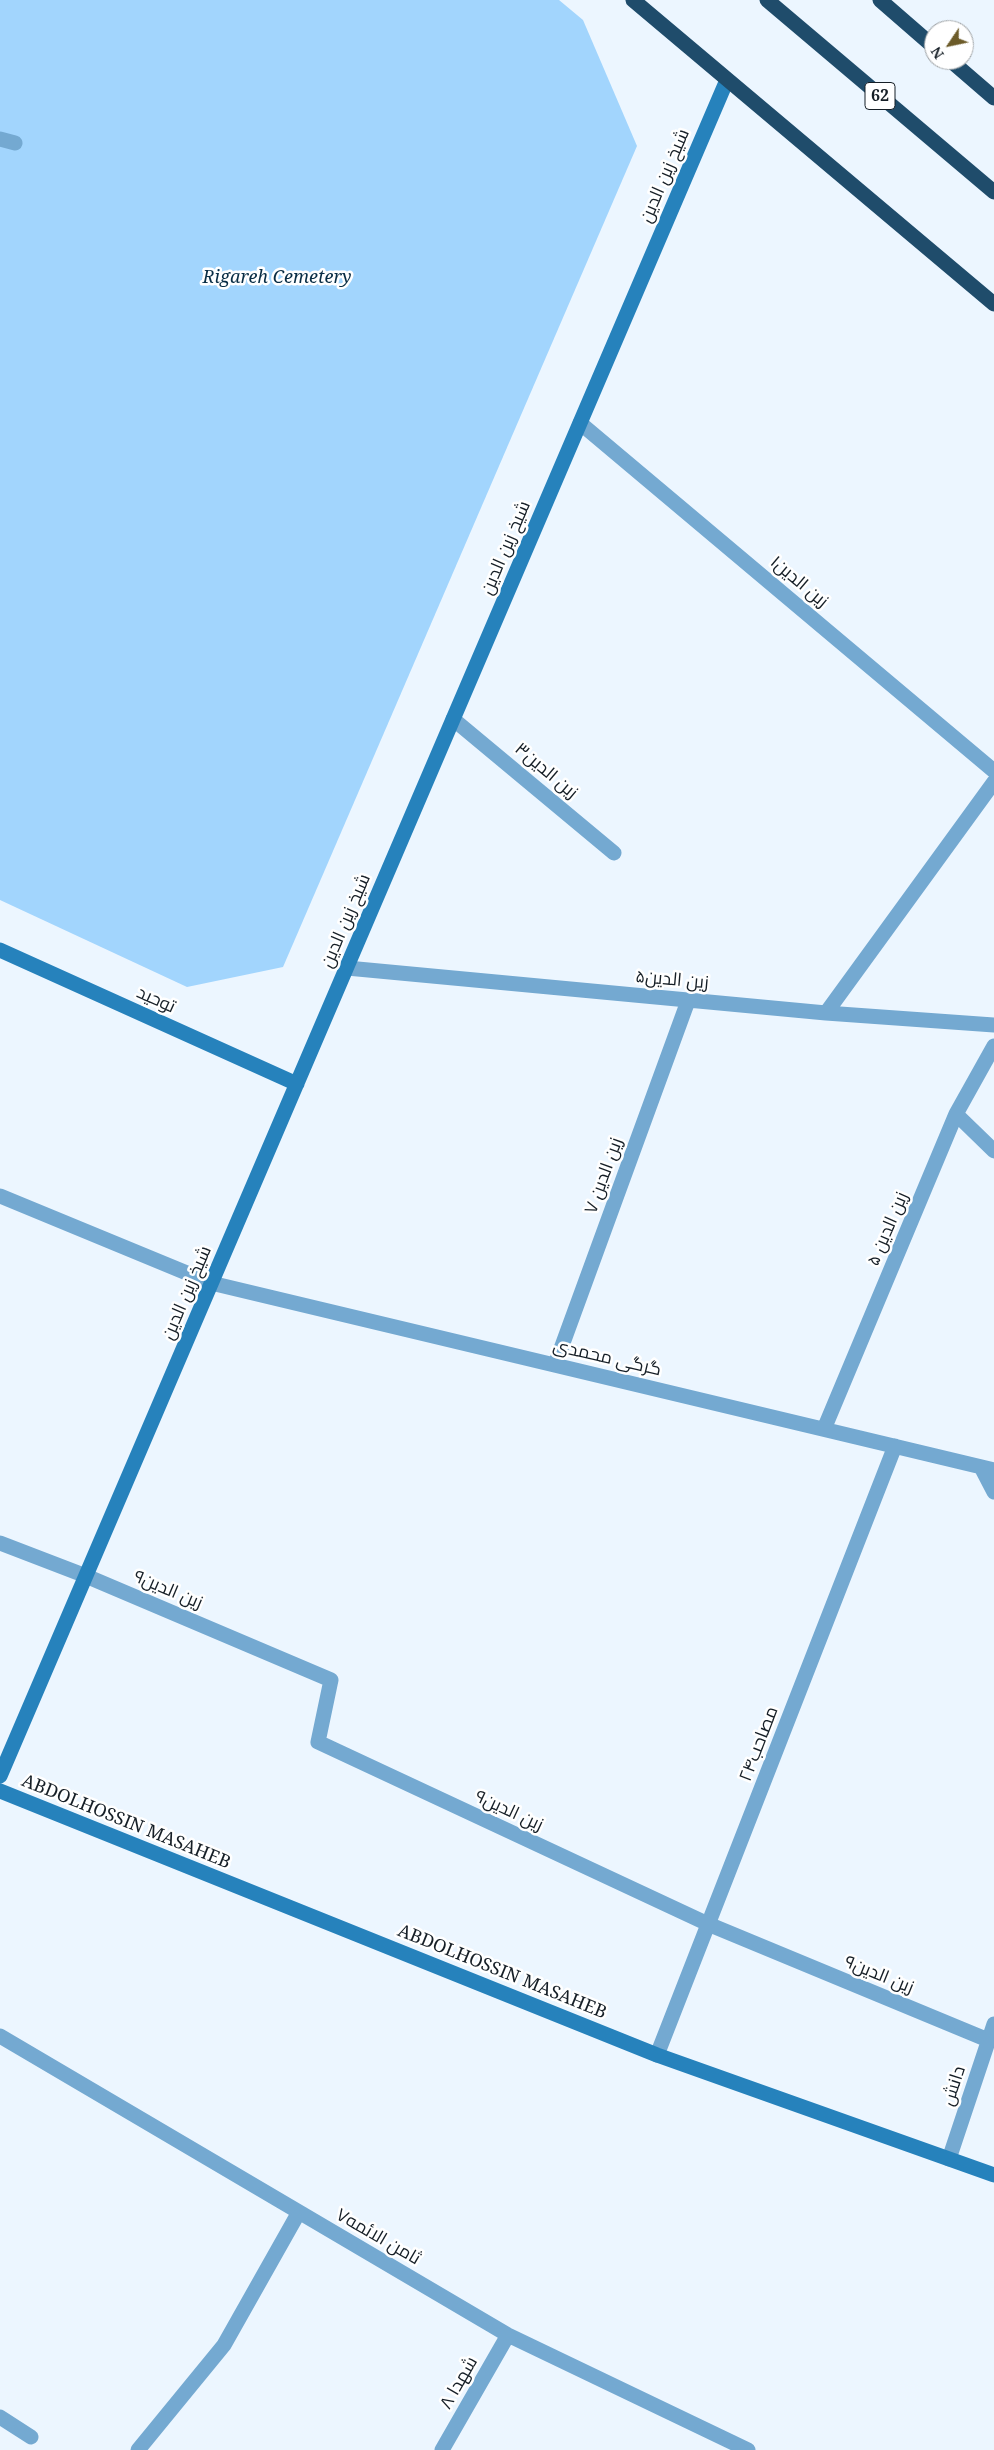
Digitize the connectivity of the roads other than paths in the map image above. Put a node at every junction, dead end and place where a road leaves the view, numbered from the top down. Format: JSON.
{"nodes":[{"id":1,"x":633,"y":0,"type":"edge"},
{"id":2,"x":767,"y":0,"type":"edge"},
{"id":3,"x":880,"y":0,"type":"edge"},
{"id":4,"x":924,"y":38,"type":"edge"},
{"id":5,"x":962,"y":70,"type":"edge"},
{"id":6,"x":727,"y":80,"type":"junction"},
{"id":7,"x":994,"y":97,"type":"edge"},
{"id":8,"x":0,"y":139,"type":"edge"},
{"id":9,"x":15,"y":143,"type":"dead end"},
{"id":10,"x":994,"y":192,"type":"edge"},
{"id":11,"x":994,"y":304,"type":"edge"},
{"id":12,"x":580,"y":423,"type":"junction"},
{"id":13,"x":453,"y":719,"type":"junction"},
{"id":14,"x":994,"y":771,"type":"edge"},
{"id":15,"x":994,"y":782,"type":"edge"},
{"id":16,"x":614,"y":853,"type":"dead end"},
{"id":17,"x":0,"y":950,"type":"edge"},
{"id":18,"x":346,"y":968,"type":"junction"},
{"id":19,"x":688,"y":1000,"type":"junction"},
{"id":20,"x":826,"y":1013,"type":"junction"},
{"id":21,"x":994,"y":1025,"type":"edge"},
{"id":22,"x":994,"y":1046,"type":"edge"},
{"id":23,"x":297,"y":1084,"type":"junction"},
{"id":24,"x":956,"y":1114,"type":"junction"},
{"id":25,"x":994,"y":1151,"type":"edge"},
{"id":26,"x":0,"y":1196,"type":"edge"},
{"id":27,"x":211,"y":1283,"type":"junction"},
{"id":28,"x":555,"y":1365,"type":"junction"},
{"id":29,"x":824,"y":1429,"type":"junction"},
{"id":30,"x":895,"y":1446,"type":"junction"},
{"id":31,"x":988,"y":1469,"type":"edge"},
{"id":32,"x":994,"y":1492,"type":"edge"},
{"id":33,"x":0,"y":1543,"type":"edge"},
{"id":34,"x":86,"y":1576,"type":"junction"},
{"id":35,"x":0,"y":1776,"type":"edge"},
{"id":36,"x":0,"y":1792,"type":"edge"},
{"id":37,"x":708,"y":1924,"type":"junction"},
{"id":38,"x":994,"y":2024,"type":"edge"},
{"id":39,"x":0,"y":2036,"type":"edge"},
{"id":40,"x":988,"y":2040,"type":"junction"},
{"id":41,"x":657,"y":2055,"type":"junction"},
{"id":42,"x":949,"y":2159,"type":"junction"},
{"id":43,"x":994,"y":2175,"type":"edge"},
{"id":44,"x":299,"y":2212,"type":"junction"},
{"id":45,"x":508,"y":2335,"type":"junction"},
{"id":46,"x":0,"y":2416,"type":"edge"},
{"id":47,"x":31,"y":2437,"type":"dead end"},
{"id":48,"x":138,"y":2450,"type":"edge"},
{"id":49,"x":442,"y":2450,"type":"edge"},
{"id":50,"x":748,"y":2450,"type":"edge"}],
"edges":[{"from":1,"to":6,"type":"highway"},
{"from":2,"to":10,"type":"highway","number":"62"},
{"from":3,"to":4,"type":"highway"},
{"from":5,"to":7,"type":"highway"},
{"from":6,"to":11,"type":"highway"},
{"from":6,"to":12,"type":"street","name":"شیخ زین الدین"},
{"from":8,"to":9,"type":"street"},
{"from":12,"to":13,"type":"street","name":"شیخ زین الدین"},
{"from":12,"to":14,"type":"street","name":"زین الدین۱"},
{"from":13,"to":16,"type":"street","name":"زین الدین۳"},
{"from":13,"to":18,"type":"street","name":"شیخ زین الدین"},
{"from":15,"to":20,"type":"street"},
{"from":17,"to":23,"type":"street","name":"توحید"},
{"from":18,"to":19,"type":"street","name":"زین الدین۵"},
{"from":18,"to":23,"type":"street","name":"شیخ زین الدین"},
{"from":19,"to":20,"type":"street","name":"زین الدین۵"},
{"from":19,"to":28,"type":"street","name":"زین الدین ۷"},
{"from":20,"to":21,"type":"street","name":"زین الدین۵"},
{"from":22,"to":24,"type":"street","name":"زین الدین ۵"},
{"from":23,"to":27,"type":"street","name":"شیخ زین الدین"},
{"from":24,"to":25,"type":"street"},
{"from":24,"to":29,"type":"street","name":"زین الدین ۵"},
{"from":26,"to":27,"type":"street","name":"گرگی محمدی"},
{"from":27,"to":28,"type":"street","name":"گرگی محمدی"},
{"from":27,"to":34,"type":"street","name":"شیخ زین الدین"},
{"from":28,"to":29,"type":"street","name":"گرگی محمدی"},
{"from":29,"to":30,"type":"street","name":"گرگی محمدی"},
{"from":30,"to":31,"type":"street","name":"گرگی محمدی"},
{"from":30,"to":37,"type":"street","name":"مصاحب۲۴"},
{"from":31,"to":32,"type":"street"},
{"from":33,"to":34,"type":"street"},
{"from":34,"to":35,"type":"street","name":"شیخ زین الدین"},
{"from":34,"to":37,"type":"street","name":"زین الدین۹"},
{"from":36,"to":41,"type":"street","name":"ABDOLHOSSIN MASAHEB"},
{"from":37,"to":40,"type":"street","name":"زین الدین۹"},
{"from":37,"to":41,"type":"street","name":"مصاحب۲۴"},
{"from":38,"to":40,"type":"street","name":"دانش"},
{"from":39,"to":44,"type":"street","name":"ثامن الا‌ئمه۷"},
{"from":40,"to":42,"type":"street","name":"دانش"},
{"from":41,"to":42,"type":"street","name":"ABDOLHOSSIN MASAHEB"},
{"from":42,"to":43,"type":"street","name":"ABDOLHOSSIN MASAHEB"},
{"from":44,"to":45,"type":"street","name":"ثامن الا‌ئمه۷"},
{"from":44,"to":48,"type":"street"},
{"from":45,"to":49,"type":"street","name":"شهدا ۸"},
{"from":45,"to":50,"type":"street","name":"ثامن الا‌ئمه۷"},
{"from":46,"to":47,"type":"street"}]}
